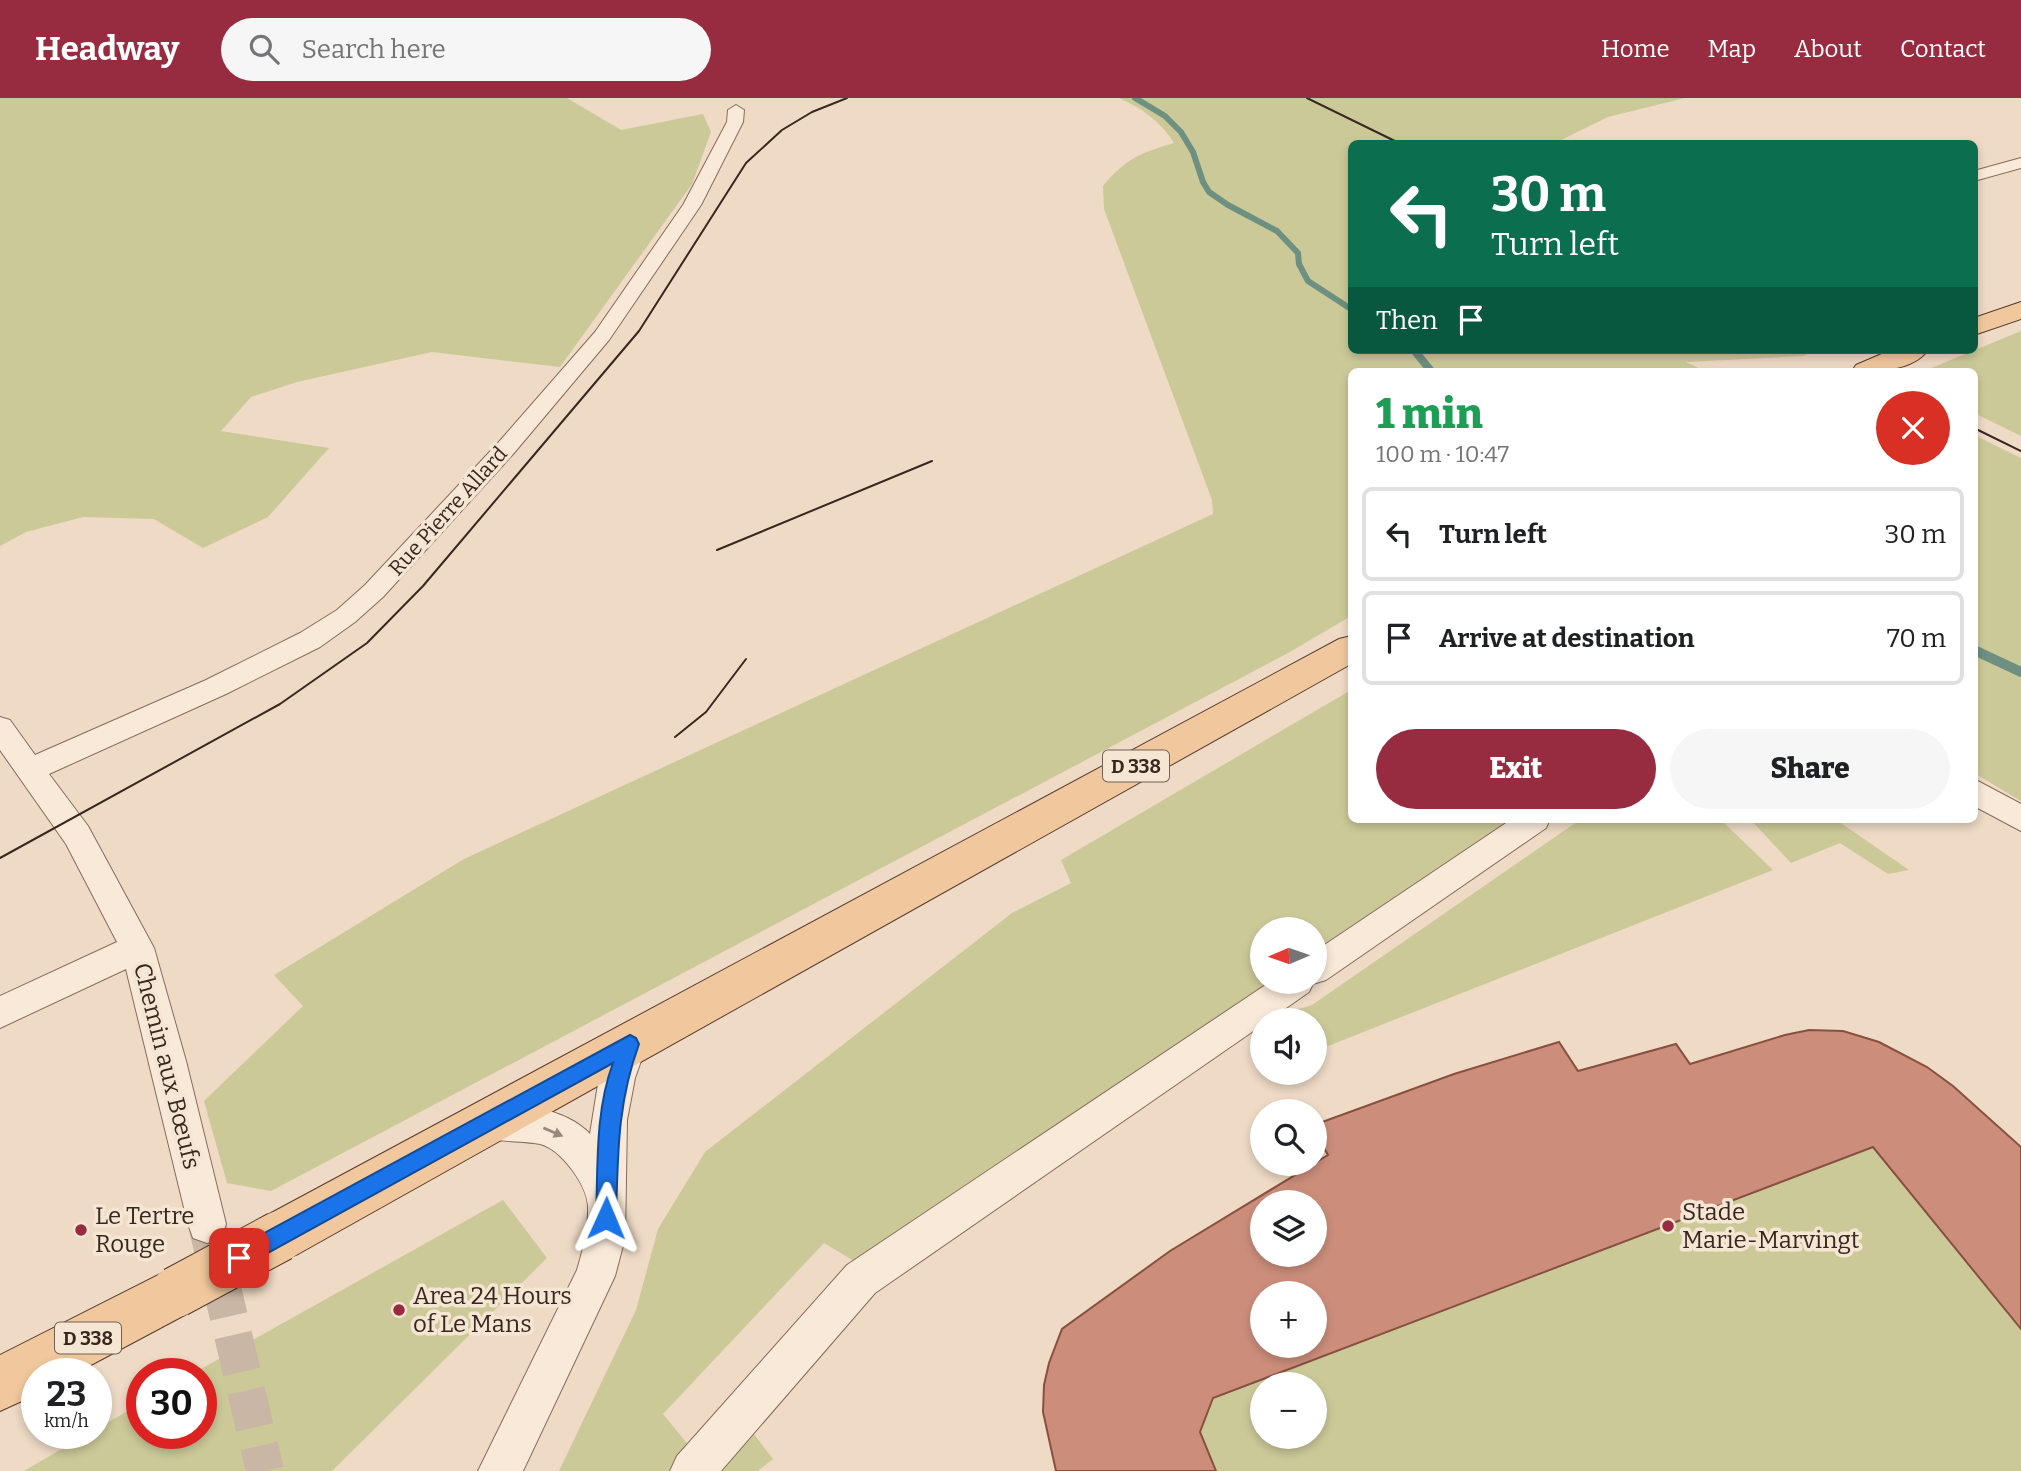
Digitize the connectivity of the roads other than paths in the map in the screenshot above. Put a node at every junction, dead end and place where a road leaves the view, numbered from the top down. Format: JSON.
{"nodes":[{"id":1,"x":736,"y":110,"type":"dead end"},
{"id":2,"x":2021,"y":163,"type":"edge"},
{"id":3,"x":1978,"y":175,"type":"edge"},
{"id":4,"x":2021,"y":310,"type":"edge"},
{"id":5,"x":1978,"y":326,"type":"edge"},
{"id":6,"x":1904,"y":354,"type":"edge"},
{"id":7,"x":1873,"y":368,"type":"edge"},
{"id":8,"x":1348,"y":650,"type":"edge"},
{"id":9,"x":0,"y":728,"type":"edge"},
{"id":10,"x":31,"y":769,"type":"junction"},
{"id":11,"x":1978,"y":793,"type":"edge"},
{"id":12,"x":2021,"y":819,"type":"edge"},
{"id":13,"x":1529,"y":823,"type":"edge"},
{"id":14,"x":137,"y":948,"type":"junction"},
{"id":15,"x":1327,"y":961,"type":"edge"},
{"id":16,"x":1279,"y":994,"type":"edge"},
{"id":17,"x":0,"y":1013,"type":"edge"},
{"id":18,"x":630,"y":1044,"type":"junction"},
{"id":19,"x":486,"y":1123,"type":"junction"},
{"id":20,"x":606,"y":1198,"type":"junction"},
{"id":21,"x":207,"y":1224,"type":"tunnel mouth"},
{"id":22,"x":0,"y":1384,"type":"edge"},
{"id":23,"x":500,"y":1471,"type":"edge"},
{"id":24,"x":692,"y":1471,"type":"edge"}],
"edges":[{"from":1,"to":10,"type":"street","name":"Rue Pierre Allard"},
{"from":2,"to":3,"type":"street"},
{"from":4,"to":5,"type":"main road"},
{"from":6,"to":7,"type":"main road"},
{"from":8,"to":18,"type":"main road","number":"D 338"},
{"from":9,"to":10,"type":"street","name":"Chemin aux Bœufs"},
{"from":10,"to":14,"type":"street","name":"Chemin aux Bœufs"},
{"from":11,"to":12,"type":"street"},
{"from":13,"to":15,"type":"street"},
{"from":14,"to":17,"type":"street","name":"Chemin aux Bœufs"},
{"from":14,"to":21,"type":"street","name":"Chemin aux Bœufs"},
{"from":16,"to":24,"type":"street"},
{"from":18,"to":19,"type":"main road","number":"D 338"},
{"from":18,"to":20,"type":"street"},
{"from":19,"to":20,"type":"street","one_way":true},
{"from":19,"to":22,"type":"main road","number":"D 338","bridge":true},
{"from":20,"to":23,"type":"street"}]}
